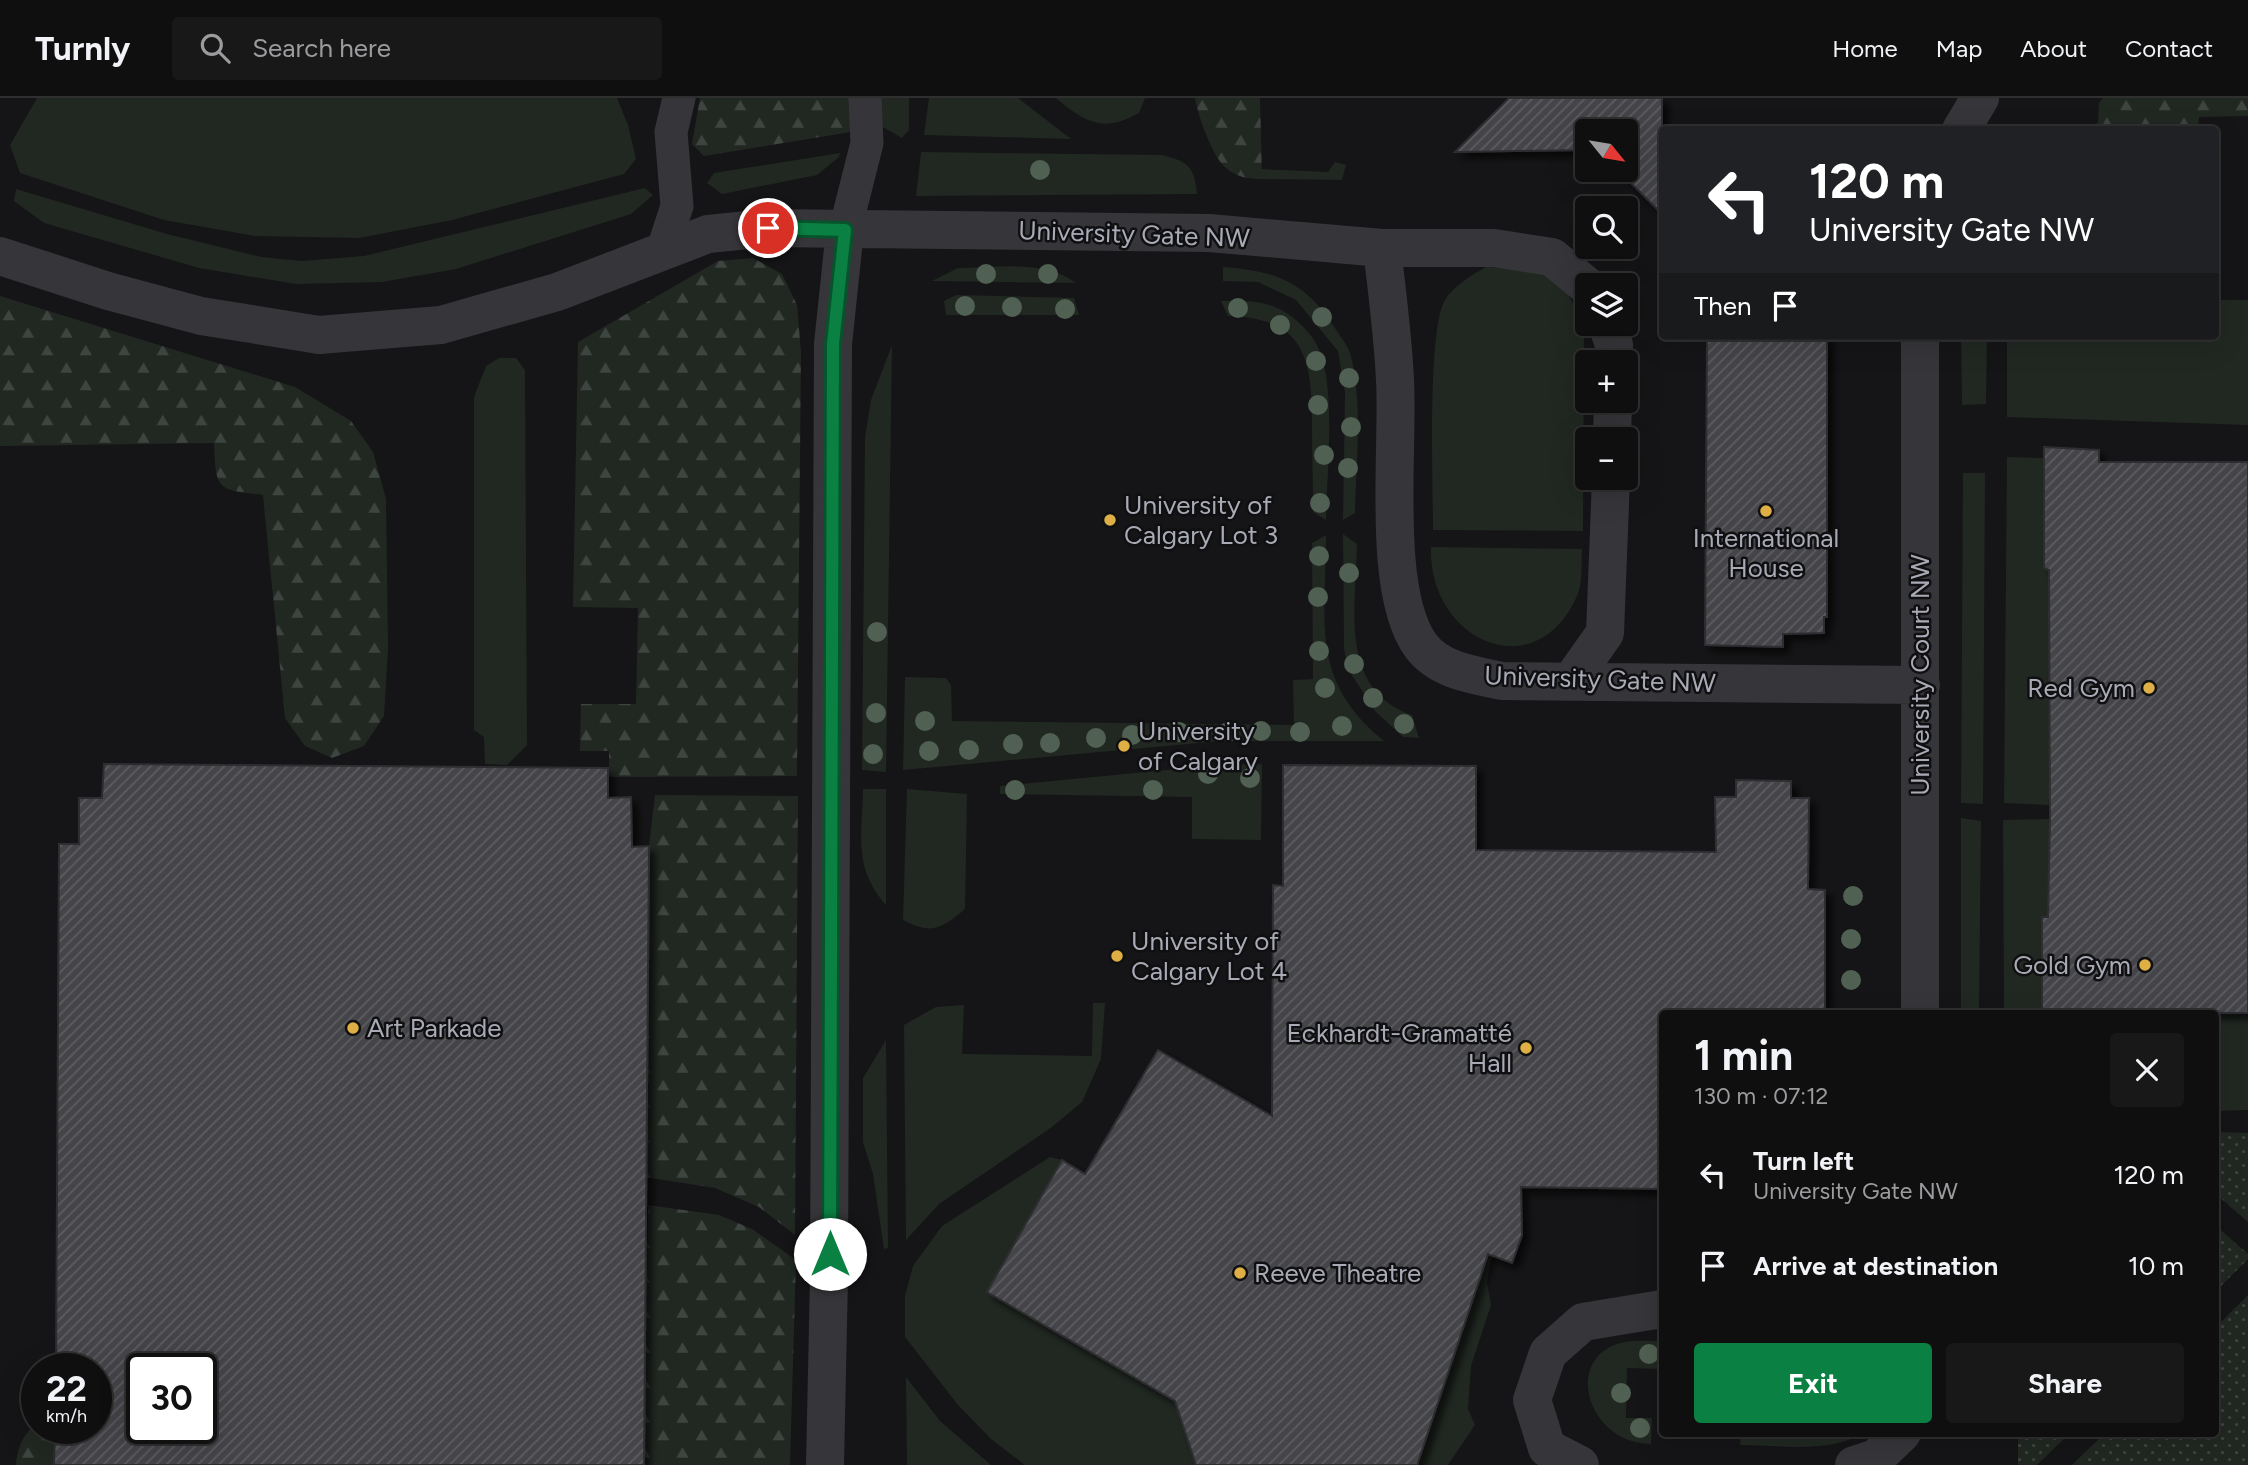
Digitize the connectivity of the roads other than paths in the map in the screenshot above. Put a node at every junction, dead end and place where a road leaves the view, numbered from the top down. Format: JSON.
{"nodes":[{"id":1,"x":679,"y":98,"type":"edge"},
{"id":2,"x":865,"y":98,"type":"edge"},
{"id":3,"x":1980,"y":98,"type":"edge"},
{"id":4,"x":1963,"y":126,"type":"edge"},
{"id":5,"x":845,"y":230,"type":"junction"},
{"id":6,"x":1382,"y":248,"type":"junction"},
{"id":7,"x":663,"y":249,"type":"junction"},
{"id":8,"x":0,"y":256,"type":"edge"},
{"id":9,"x":1575,"y":276,"type":"edge"},
{"id":10,"x":1920,"y":340,"type":"edge"},
{"id":11,"x":1611,"y":490,"type":"edge"},
{"id":12,"x":1571,"y":681,"type":"junction"},
{"id":13,"x":1921,"y":685,"type":"junction"},
{"id":14,"x":1920,"y":1010,"type":"edge"},
{"id":15,"x":1659,"y":1309,"type":"edge"},
{"id":16,"x":1898,"y":1437,"type":"edge"},
{"id":17,"x":825,"y":1465,"type":"edge"},
{"id":18,"x":1580,"y":1465,"type":"edge"},
{"id":19,"x":1854,"y":1465,"type":"edge"}],
"edges":[{"from":1,"to":7,"type":"lane"},
{"from":2,"to":5,"type":"lane"},
{"from":3,"to":4,"type":"street"},
{"from":5,"to":6,"type":"street","name":"University Gate NW"},
{"from":5,"to":7,"type":"street","name":"University Gate NW"},
{"from":5,"to":17,"type":"street"},
{"from":6,"to":9,"type":"street"},
{"from":6,"to":12,"type":"street","name":"University Gate NW"},
{"from":7,"to":8,"type":"street","name":"University Gate NW"},
{"from":10,"to":13,"type":"street","name":"University Court NW"},
{"from":11,"to":12,"type":"street"},
{"from":12,"to":13,"type":"street","name":"University Gate NW"},
{"from":13,"to":14,"type":"street","name":"University Court NW"},
{"from":15,"to":18,"type":"street"},
{"from":16,"to":19,"type":"street"}]}
